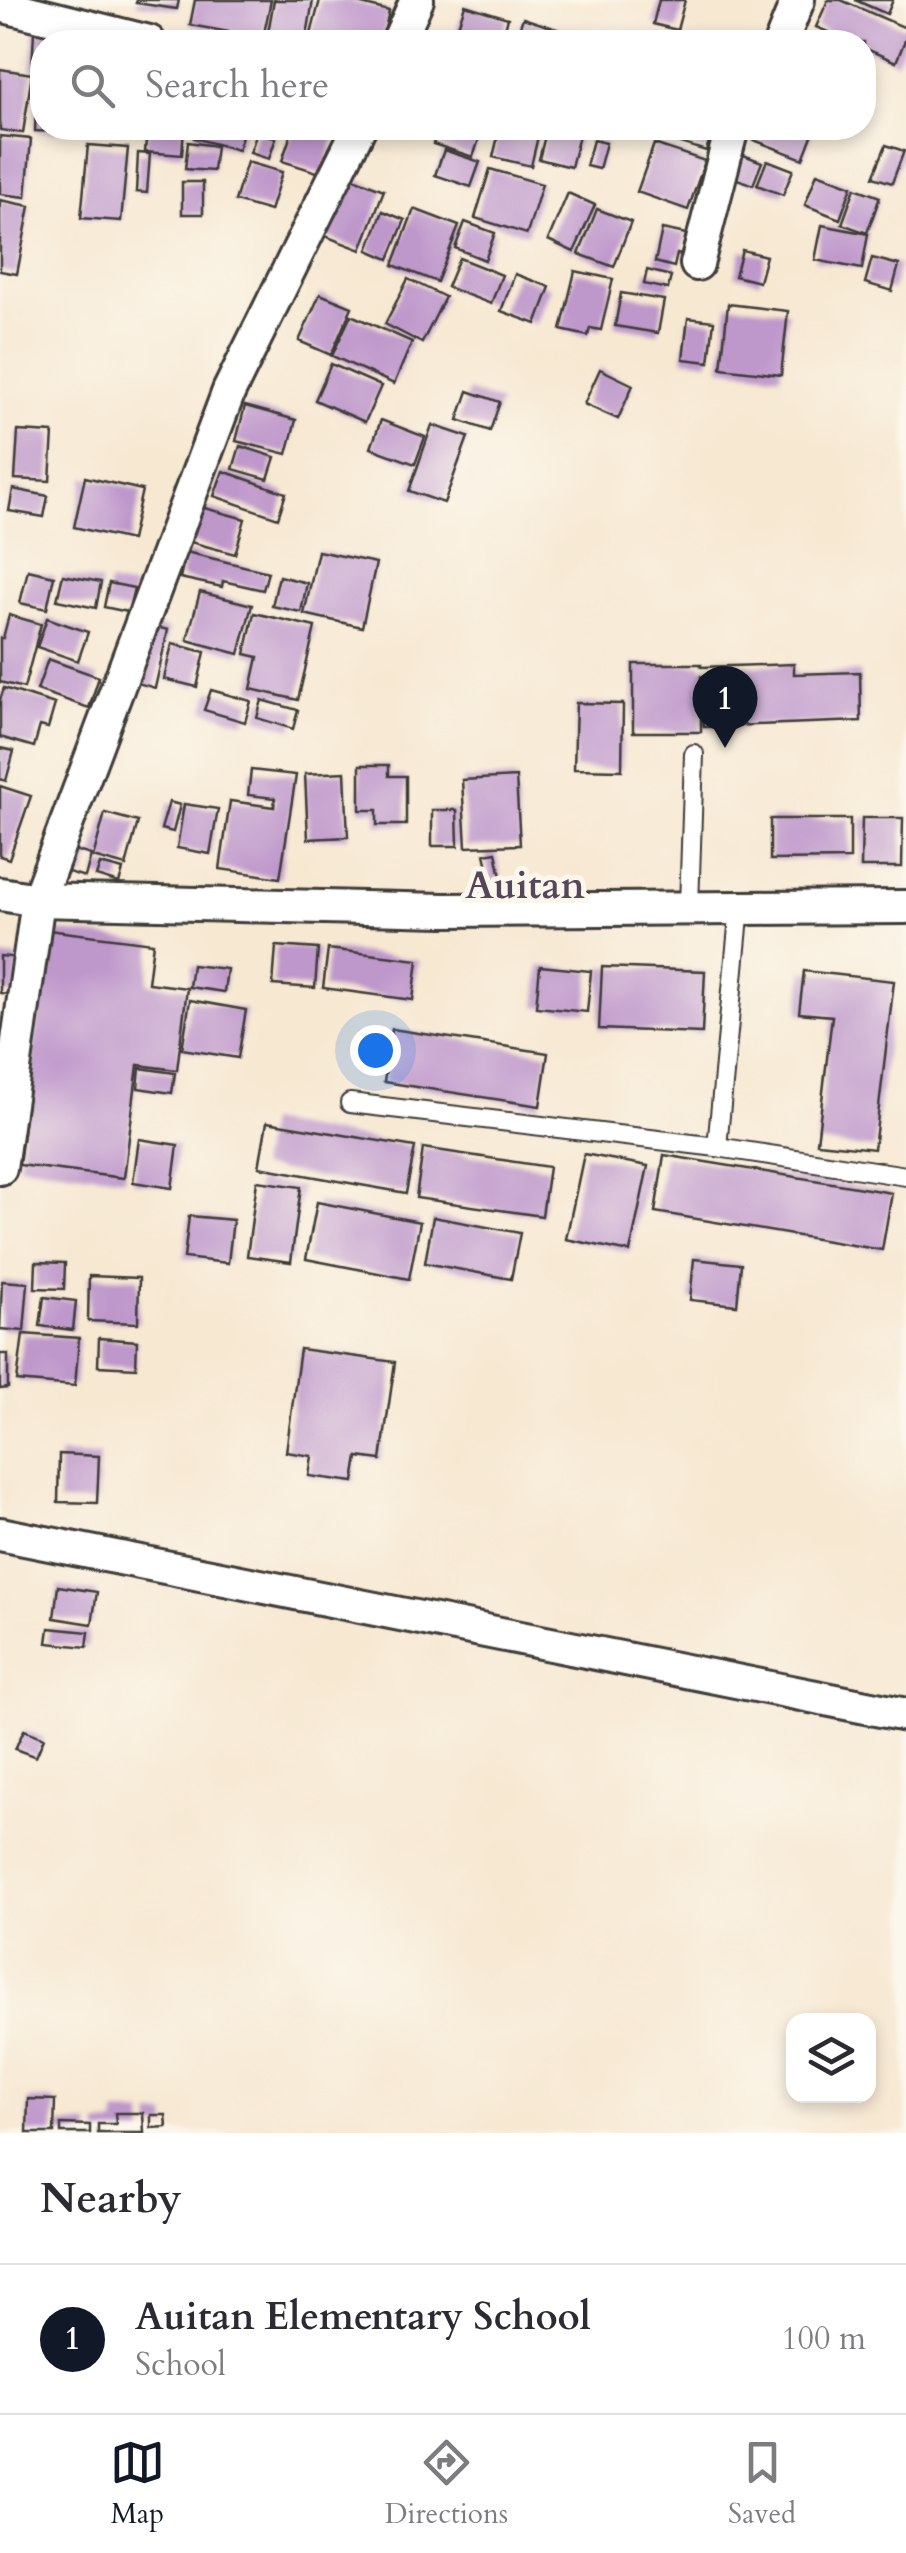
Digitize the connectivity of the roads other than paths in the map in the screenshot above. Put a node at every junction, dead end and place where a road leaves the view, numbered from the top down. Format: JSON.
{"nodes":[{"id":1,"x":416,"y":0,"type":"edge"},
{"id":2,"x":798,"y":0,"type":"edge"},
{"id":3,"x":0,"y":5,"type":"edge"},
{"id":4,"x":101,"y":30,"type":"edge"},
{"id":5,"x":403,"y":30,"type":"edge"},
{"id":6,"x":786,"y":30,"type":"edge"},
{"id":7,"x":353,"y":140,"type":"edge"},
{"id":8,"x":729,"y":140,"type":"edge"},
{"id":9,"x":698,"y":264,"type":"dead end"},
{"id":10,"x":694,"y":754,"type":"dead end"},
{"id":11,"x":0,"y":894,"type":"edge"},
{"id":12,"x":38,"y":900,"type":"junction"},
{"id":13,"x":740,"y":906,"type":"junction"},
{"id":14,"x":690,"y":907,"type":"junction"},
{"id":15,"x":906,"y":908,"type":"edge"},
{"id":16,"x":350,"y":1103,"type":"dead end"},
{"id":17,"x":717,"y":1147,"type":"junction"},
{"id":18,"x":0,"y":1168,"type":"edge"},
{"id":19,"x":906,"y":1176,"type":"edge"},
{"id":20,"x":0,"y":1534,"type":"edge"},
{"id":21,"x":906,"y":1715,"type":"edge"}],
"edges":[{"from":1,"to":5,"type":"street"},
{"from":2,"to":6,"type":"street"},
{"from":3,"to":4,"type":"street"},
{"from":7,"to":12,"type":"street"},
{"from":8,"to":9,"type":"street"},
{"from":10,"to":14,"type":"lane"},
{"from":11,"to":12,"type":"street"},
{"from":12,"to":14,"type":"street"},
{"from":12,"to":18,"type":"street"},
{"from":13,"to":14,"type":"street"},
{"from":13,"to":15,"type":"street"},
{"from":13,"to":17,"type":"lane"},
{"from":16,"to":17,"type":"lane"},
{"from":17,"to":19,"type":"lane"},
{"from":20,"to":21,"type":"street"}]}
